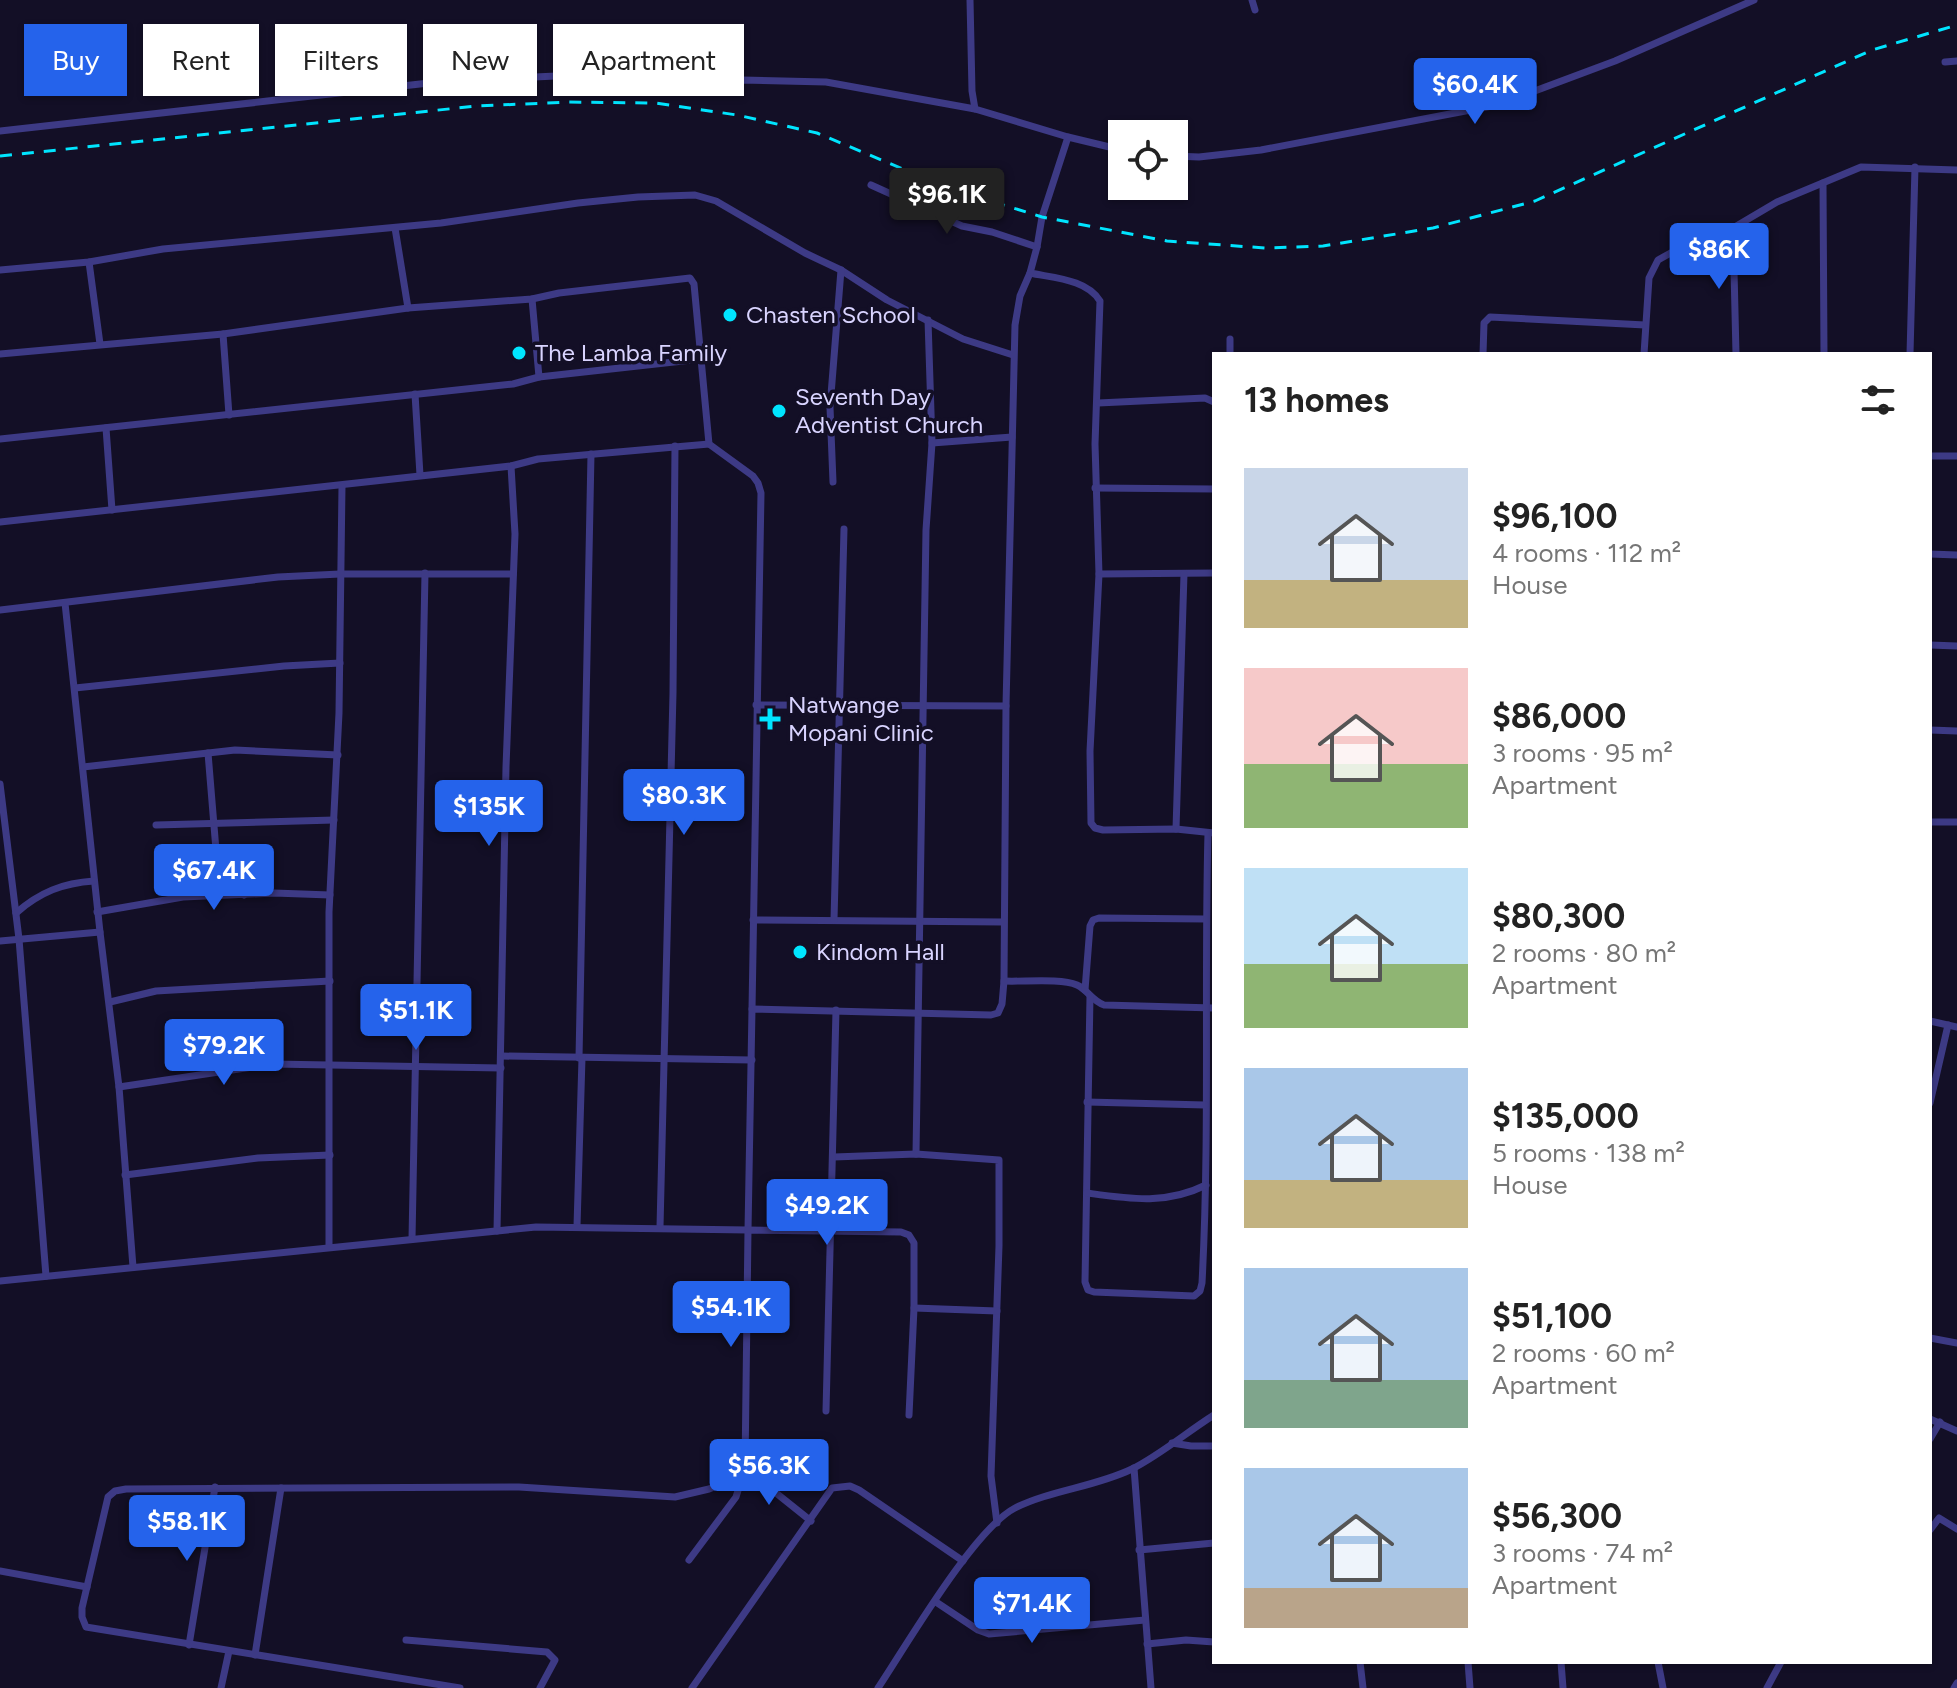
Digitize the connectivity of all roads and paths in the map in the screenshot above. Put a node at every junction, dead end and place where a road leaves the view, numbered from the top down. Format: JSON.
{"nodes":[{"id":1,"x":970,"y":0,"type":"edge"},
{"id":2,"x":1252,"y":0,"type":"edge"},
{"id":3,"x":1754,"y":0,"type":"edge"},
{"id":4,"x":1255,"y":10,"type":"dead end"},
{"id":5,"x":1957,"y":61,"type":"edge"},
{"id":6,"x":1945,"y":62,"type":"dead end"},
{"id":7,"x":975,"y":109,"type":"junction"},
{"id":8,"x":0,"y":131,"type":"edge"},
{"id":9,"x":1068,"y":137,"type":"junction"},
{"id":10,"x":1108,"y":147,"type":"edge"},
{"id":11,"x":1188,"y":157,"type":"edge"},
{"id":12,"x":1915,"y":167,"type":"junction"},
{"id":13,"x":1957,"y":170,"type":"edge"},
{"id":14,"x":1823,"y":183,"type":"junction"},
{"id":15,"x":871,"y":185,"type":"dead end"},
{"id":16,"x":395,"y":228,"type":"junction"},
{"id":17,"x":1733,"y":228,"type":"junction"},
{"id":18,"x":1037,"y":247,"type":"junction"},
{"id":19,"x":89,"y":262,"type":"junction"},
{"id":20,"x":0,"y":270,"type":"edge"},
{"id":21,"x":841,"y":270,"type":"junction"},
{"id":22,"x":1030,"y":273,"type":"junction"},
{"id":23,"x":532,"y":299,"type":"junction"},
{"id":24,"x":408,"y":308,"type":"junction"},
{"id":25,"x":928,"y":320,"type":"junction"},
{"id":26,"x":1645,"y":325,"type":"junction"},
{"id":27,"x":223,"y":334,"type":"junction"},
{"id":28,"x":1230,"y":339,"type":"dead end"},
{"id":29,"x":100,"y":344,"type":"junction"},
{"id":30,"x":1230,"y":352,"type":"edge"},
{"id":31,"x":1483,"y":352,"type":"edge"},
{"id":32,"x":1644,"y":352,"type":"edge"},
{"id":33,"x":1736,"y":352,"type":"edge"},
{"id":34,"x":1824,"y":352,"type":"edge"},
{"id":35,"x":1910,"y":352,"type":"edge"},
{"id":36,"x":0,"y":354,"type":"edge"},
{"id":37,"x":1013,"y":355,"type":"junction"},
{"id":38,"x":701,"y":359,"type":"junction"},
{"id":39,"x":539,"y":377,"type":"junction"},
{"id":40,"x":415,"y":394,"type":"junction"},
{"id":41,"x":1212,"y":401,"type":"edge"},
{"id":42,"x":1098,"y":403,"type":"junction"},
{"id":43,"x":229,"y":415,"type":"junction"},
{"id":44,"x":106,"y":428,"type":"junction"},
{"id":45,"x":1012,"y":437,"type":"junction"},
{"id":46,"x":0,"y":439,"type":"edge"},
{"id":47,"x":932,"y":443,"type":"junction"},
{"id":48,"x":709,"y":444,"type":"junction"},
{"id":49,"x":675,"y":446,"type":"junction"},
{"id":50,"x":591,"y":454,"type":"junction"},
{"id":51,"x":1932,"y":456,"type":"edge"},
{"id":52,"x":1957,"y":456,"type":"edge"},
{"id":53,"x":511,"y":466,"type":"junction"},
{"id":54,"x":420,"y":475,"type":"junction"},
{"id":55,"x":833,"y":482,"type":"dead end"},
{"id":56,"x":342,"y":486,"type":"junction"},
{"id":57,"x":1095,"y":488,"type":"junction"},
{"id":58,"x":1212,"y":489,"type":"edge"},
{"id":59,"x":112,"y":510,"type":"junction"},
{"id":60,"x":0,"y":522,"type":"edge"},
{"id":61,"x":844,"y":529,"type":"dead end"},
{"id":62,"x":1932,"y":554,"type":"edge"},
{"id":63,"x":1957,"y":555,"type":"edge"},
{"id":64,"x":425,"y":573,"type":"junction"},
{"id":65,"x":1212,"y":573,"type":"edge"},
{"id":66,"x":340,"y":574,"type":"junction"},
{"id":67,"x":513,"y":574,"type":"junction"},
{"id":68,"x":1099,"y":574,"type":"junction"},
{"id":69,"x":1184,"y":574,"type":"junction"},
{"id":70,"x":65,"y":603,"type":"junction"},
{"id":71,"x":0,"y":610,"type":"edge"},
{"id":72,"x":1932,"y":645,"type":"edge"},
{"id":73,"x":1957,"y":646,"type":"edge"},
{"id":74,"x":340,"y":663,"type":"junction"},
{"id":75,"x":75,"y":688,"type":"junction"},
{"id":76,"x":756,"y":705,"type":"junction"},
{"id":77,"x":840,"y":706,"type":"junction"},
{"id":78,"x":1006,"y":706,"type":"junction"},
{"id":79,"x":923,"y":707,"type":"junction"},
{"id":80,"x":1932,"y":730,"type":"edge"},
{"id":81,"x":1957,"y":731,"type":"edge"},
{"id":82,"x":208,"y":753,"type":"junction"},
{"id":83,"x":338,"y":755,"type":"junction"},
{"id":84,"x":83,"y":767,"type":"junction"},
{"id":85,"x":0,"y":784,"type":"edge"},
{"id":86,"x":334,"y":820,"type":"junction"},
{"id":87,"x":1932,"y":822,"type":"edge"},
{"id":88,"x":1957,"y":822,"type":"edge"},
{"id":89,"x":213,"y":823,"type":"junction"},
{"id":90,"x":156,"y":825,"type":"dead end"},
{"id":91,"x":1176,"y":829,"type":"junction"},
{"id":92,"x":1211,"y":833,"type":"edge"},
{"id":93,"x":94,"y":881,"type":"junction"},
{"id":94,"x":244,"y":895,"type":"junction"},
{"id":95,"x":330,"y":895,"type":"junction"},
{"id":96,"x":97,"y":912,"type":"junction"},
{"id":97,"x":16,"y":913,"type":"junction"},
{"id":98,"x":1206,"y":919,"type":"junction"},
{"id":99,"x":753,"y":920,"type":"junction"},
{"id":100,"x":834,"y":920,"type":"junction"},
{"id":101,"x":919,"y":921,"type":"junction"},
{"id":102,"x":1003,"y":922,"type":"junction"},
{"id":103,"x":100,"y":932,"type":"junction"},
{"id":104,"x":19,"y":939,"type":"junction"},
{"id":105,"x":0,"y":941,"type":"edge"},
{"id":106,"x":330,"y":981,"type":"junction"},
{"id":107,"x":1004,"y":981,"type":"junction"},
{"id":108,"x":1087,"y":993,"type":"junction"},
{"id":109,"x":110,"y":1002,"type":"junction"},
{"id":110,"x":1210,"y":1008,"type":"edge"},
{"id":111,"x":752,"y":1009,"type":"junction"},
{"id":112,"x":836,"y":1010,"type":"junction"},
{"id":113,"x":917,"y":1013,"type":"junction"},
{"id":114,"x":1932,"y":1021,"type":"edge"},
{"id":115,"x":1953,"y":1026,"type":"edge"},
{"id":116,"x":502,"y":1056,"type":"junction"},
{"id":117,"x":666,"y":1057,"type":"junction"},
{"id":118,"x":581,"y":1058,"type":"junction"},
{"id":119,"x":752,"y":1060,"type":"junction"},
{"id":120,"x":330,"y":1066,"type":"junction"},
{"id":121,"x":416,"y":1067,"type":"junction"},
{"id":122,"x":501,"y":1068,"type":"junction"},
{"id":123,"x":119,"y":1087,"type":"junction"},
{"id":124,"x":1932,"y":1096,"type":"edge"},
{"id":125,"x":1087,"y":1102,"type":"junction"},
{"id":126,"x":1205,"y":1105,"type":"junction"},
{"id":127,"x":916,"y":1154,"type":"junction"},
{"id":128,"x":330,"y":1155,"type":"junction"},
{"id":129,"x":834,"y":1157,"type":"junction"},
{"id":130,"x":125,"y":1175,"type":"junction"},
{"id":131,"x":1206,"y":1185,"type":"junction"},
{"id":132,"x":1087,"y":1193,"type":"junction"},
{"id":133,"x":577,"y":1226,"type":"junction"},
{"id":134,"x":660,"y":1227,"type":"junction"},
{"id":135,"x":748,"y":1230,"type":"junction"},
{"id":136,"x":497,"y":1231,"type":"junction"},
{"id":137,"x":830,"y":1231,"type":"junction"},
{"id":138,"x":412,"y":1239,"type":"junction"},
{"id":139,"x":329,"y":1246,"type":"junction"},
{"id":140,"x":133,"y":1267,"type":"junction"},
{"id":141,"x":46,"y":1276,"type":"junction"},
{"id":142,"x":0,"y":1281,"type":"edge"},
{"id":143,"x":914,"y":1308,"type":"junction"},
{"id":144,"x":997,"y":1311,"type":"junction"},
{"id":145,"x":1932,"y":1338,"type":"edge"},
{"id":146,"x":1957,"y":1343,"type":"edge"},
{"id":147,"x":826,"y":1411,"type":"dead end"},
{"id":148,"x":909,"y":1415,"type":"dead end"},
{"id":149,"x":1212,"y":1416,"type":"edge"},
{"id":150,"x":1932,"y":1420,"type":"edge"},
{"id":151,"x":1940,"y":1422,"type":"junction"},
{"id":152,"x":1957,"y":1431,"type":"edge"},
{"id":153,"x":1932,"y":1436,"type":"edge"},
{"id":154,"x":1172,"y":1443,"type":"junction"},
{"id":155,"x":1212,"y":1446,"type":"edge"},
{"id":156,"x":745,"y":1468,"type":"junction"},
{"id":157,"x":1134,"y":1468,"type":"junction"},
{"id":158,"x":215,"y":1487,"type":"junction"},
{"id":159,"x":281,"y":1488,"type":"junction"},
{"id":160,"x":1932,"y":1513,"type":"edge"},
{"id":161,"x":1939,"y":1518,"type":"junction"},
{"id":162,"x":811,"y":1521,"type":"junction"},
{"id":163,"x":997,"y":1523,"type":"junction"},
{"id":164,"x":1932,"y":1527,"type":"edge"},
{"id":165,"x":1957,"y":1529,"type":"edge"},
{"id":166,"x":1212,"y":1543,"type":"edge"},
{"id":167,"x":1139,"y":1550,"type":"junction"},
{"id":168,"x":689,"y":1560,"type":"dead end"},
{"id":169,"x":963,"y":1561,"type":"junction"},
{"id":170,"x":0,"y":1571,"type":"edge"},
{"id":171,"x":87,"y":1587,"type":"junction"},
{"id":172,"x":936,"y":1602,"type":"junction"},
{"id":173,"x":1145,"y":1620,"type":"junction"},
{"id":174,"x":406,"y":1640,"type":"dead end"},
{"id":175,"x":1212,"y":1642,"type":"edge"},
{"id":176,"x":1147,"y":1644,"type":"junction"},
{"id":177,"x":189,"y":1645,"type":"junction"},
{"id":178,"x":229,"y":1651,"type":"junction"},
{"id":179,"x":255,"y":1655,"type":"junction"},
{"id":180,"x":1360,"y":1664,"type":"edge"},
{"id":181,"x":1468,"y":1664,"type":"edge"},
{"id":182,"x":1561,"y":1664,"type":"edge"},
{"id":183,"x":1658,"y":1664,"type":"edge"},
{"id":184,"x":1780,"y":1664,"type":"edge"},
{"id":185,"x":221,"y":1688,"type":"edge"},
{"id":186,"x":460,"y":1688,"type":"edge"},
{"id":187,"x":540,"y":1688,"type":"edge"},
{"id":188,"x":692,"y":1688,"type":"edge"},
{"id":189,"x":878,"y":1688,"type":"edge"},
{"id":190,"x":1151,"y":1688,"type":"edge"},
{"id":191,"x":1363,"y":1688,"type":"edge"},
{"id":192,"x":1470,"y":1688,"type":"edge"},
{"id":193,"x":1563,"y":1688,"type":"edge"},
{"id":194,"x":1663,"y":1688,"type":"edge"},
{"id":195,"x":1767,"y":1688,"type":"edge"}],
"edges":[{"from":1,"to":7,"type":"street"},
{"from":2,"to":4,"type":"street"},
{"from":3,"to":11,"type":"street"},
{"from":5,"to":6,"type":"street"},
{"from":7,"to":8,"type":"street"},
{"from":7,"to":9,"type":"street"},
{"from":9,"to":10,"type":"street"},
{"from":9,"to":18,"type":"street"},
{"from":12,"to":13,"type":"street"},
{"from":12,"to":14,"type":"street"},
{"from":12,"to":35,"type":"street"},
{"from":14,"to":17,"type":"street"},
{"from":14,"to":34,"type":"street"},
{"from":15,"to":18,"type":"street"},
{"from":16,"to":19,"type":"street"},
{"from":16,"to":21,"type":"street"},
{"from":16,"to":24,"type":"street"},
{"from":17,"to":26,"type":"street"},
{"from":17,"to":33,"type":"street"},
{"from":18,"to":22,"type":"street"},
{"from":19,"to":20,"type":"street"},
{"from":19,"to":29,"type":"street"},
{"from":21,"to":25,"type":"street"},
{"from":21,"to":55,"type":"street"},
{"from":22,"to":37,"type":"street"},
{"from":22,"to":42,"type":"street"},
{"from":23,"to":24,"type":"street"},
{"from":23,"to":38,"type":"street"},
{"from":23,"to":39,"type":"street"},
{"from":24,"to":27,"type":"street"},
{"from":25,"to":37,"type":"street"},
{"from":25,"to":47,"type":"street"},
{"from":26,"to":31,"type":"street"},
{"from":26,"to":32,"type":"street"},
{"from":27,"to":29,"type":"street"},
{"from":27,"to":43,"type":"street"},
{"from":28,"to":30,"type":"street"},
{"from":29,"to":36,"type":"street"},
{"from":37,"to":45,"type":"street"},
{"from":38,"to":39,"type":"street"},
{"from":38,"to":48,"type":"street"},
{"from":39,"to":40,"type":"street"},
{"from":40,"to":43,"type":"street"},
{"from":40,"to":54,"type":"street"},
{"from":41,"to":42,"type":"street"},
{"from":42,"to":57,"type":"street"},
{"from":43,"to":44,"type":"street"},
{"from":44,"to":46,"type":"street"},
{"from":44,"to":59,"type":"street"},
{"from":45,"to":47,"type":"street"},
{"from":45,"to":78,"type":"street"},
{"from":47,"to":79,"type":"street"},
{"from":48,"to":49,"type":"street"},
{"from":48,"to":76,"type":"street"},
{"from":49,"to":50,"type":"street"},
{"from":49,"to":117,"type":"street"},
{"from":50,"to":53,"type":"street"},
{"from":50,"to":118,"type":"street"},
{"from":51,"to":52,"type":"street"},
{"from":53,"to":54,"type":"street"},
{"from":53,"to":67,"type":"street"},
{"from":54,"to":56,"type":"street"},
{"from":56,"to":59,"type":"street"},
{"from":56,"to":66,"type":"street"},
{"from":57,"to":58,"type":"street"},
{"from":57,"to":68,"type":"street"},
{"from":59,"to":60,"type":"street"},
{"from":61,"to":77,"type":"street"},
{"from":62,"to":63,"type":"street"},
{"from":64,"to":66,"type":"street"},
{"from":64,"to":67,"type":"street"},
{"from":64,"to":121,"type":"street"},
{"from":65,"to":69,"type":"street"},
{"from":66,"to":70,"type":"street"},
{"from":66,"to":74,"type":"street"},
{"from":67,"to":116,"type":"street"},
{"from":68,"to":69,"type":"street"},
{"from":68,"to":91,"type":"street"},
{"from":69,"to":91,"type":"street"},
{"from":70,"to":71,"type":"street"},
{"from":70,"to":75,"type":"street"},
{"from":72,"to":73,"type":"street"},
{"from":74,"to":75,"type":"street"},
{"from":74,"to":83,"type":"street"},
{"from":75,"to":84,"type":"street"},
{"from":76,"to":77,"type":"street"},
{"from":76,"to":99,"type":"street"},
{"from":77,"to":79,"type":"street"},
{"from":77,"to":100,"type":"street"},
{"from":78,"to":79,"type":"street"},
{"from":78,"to":102,"type":"street"},
{"from":79,"to":101,"type":"street"},
{"from":80,"to":81,"type":"street"},
{"from":82,"to":83,"type":"street"},
{"from":82,"to":84,"type":"street"},
{"from":82,"to":89,"type":"street"},
{"from":83,"to":86,"type":"street"},
{"from":84,"to":93,"type":"street"},
{"from":85,"to":97,"type":"street"},
{"from":86,"to":89,"type":"street"},
{"from":86,"to":95,"type":"street"},
{"from":87,"to":88,"type":"street"},
{"from":89,"to":90,"type":"street"},
{"from":89,"to":94,"type":"street"},
{"from":91,"to":92,"type":"street"},
{"from":92,"to":98,"type":"street"},
{"from":93,"to":96,"type":"street"},
{"from":93,"to":97,"type":"street"},
{"from":94,"to":95,"type":"street"},
{"from":94,"to":96,"type":"street"},
{"from":95,"to":106,"type":"street"},
{"from":96,"to":103,"type":"street"},
{"from":97,"to":104,"type":"street"},
{"from":98,"to":108,"type":"street"},
{"from":98,"to":110,"type":"street"},
{"from":99,"to":100,"type":"street"},
{"from":99,"to":111,"type":"street"},
{"from":100,"to":101,"type":"street"},
{"from":101,"to":102,"type":"street"},
{"from":101,"to":113,"type":"street"},
{"from":102,"to":107,"type":"street"},
{"from":103,"to":104,"type":"street"},
{"from":103,"to":109,"type":"street"},
{"from":104,"to":105,"type":"street"},
{"from":104,"to":141,"type":"street"},
{"from":106,"to":109,"type":"street"},
{"from":106,"to":120,"type":"street"},
{"from":107,"to":108,"type":"street"},
{"from":107,"to":113,"type":"street"},
{"from":108,"to":110,"type":"street"},
{"from":108,"to":125,"type":"street"},
{"from":109,"to":123,"type":"street"},
{"from":110,"to":126,"type":"street"},
{"from":111,"to":112,"type":"street"},
{"from":111,"to":119,"type":"street"},
{"from":112,"to":113,"type":"street"},
{"from":112,"to":129,"type":"street"},
{"from":113,"to":127,"type":"street"},
{"from":114,"to":115,"type":"street"},
{"from":115,"to":124,"type":"street"},
{"from":116,"to":118,"type":"street"},
{"from":116,"to":122,"type":"street"},
{"from":117,"to":118,"type":"street"},
{"from":117,"to":119,"type":"street"},
{"from":117,"to":134,"type":"street"},
{"from":118,"to":133,"type":"street"},
{"from":119,"to":135,"type":"street"},
{"from":120,"to":121,"type":"street"},
{"from":120,"to":123,"type":"street"},
{"from":120,"to":128,"type":"street"},
{"from":121,"to":122,"type":"street"},
{"from":121,"to":138,"type":"street"},
{"from":122,"to":136,"type":"street"},
{"from":123,"to":130,"type":"street"},
{"from":125,"to":126,"type":"street"},
{"from":125,"to":132,"type":"street"},
{"from":126,"to":131,"type":"street"},
{"from":127,"to":129,"type":"street"},
{"from":127,"to":144,"type":"street"},
{"from":128,"to":130,"type":"street"},
{"from":128,"to":139,"type":"street"},
{"from":129,"to":137,"type":"street"},
{"from":130,"to":140,"type":"street"},
{"from":131,"to":132,"type":"street"},
{"from":131,"to":132,"type":"street"},
{"from":133,"to":134,"type":"street"},
{"from":133,"to":136,"type":"street"},
{"from":134,"to":135,"type":"street"},
{"from":135,"to":137,"type":"street"},
{"from":135,"to":156,"type":"street"},
{"from":136,"to":138,"type":"street"},
{"from":137,"to":143,"type":"street"},
{"from":137,"to":147,"type":"street"},
{"from":138,"to":139,"type":"street"},
{"from":139,"to":140,"type":"street"},
{"from":140,"to":141,"type":"street"},
{"from":141,"to":142,"type":"street"},
{"from":143,"to":144,"type":"street"},
{"from":143,"to":148,"type":"street"},
{"from":144,"to":163,"type":"street"},
{"from":145,"to":146,"type":"street"},
{"from":149,"to":154,"type":"street"},
{"from":150,"to":151,"type":"street"},
{"from":151,"to":152,"type":"street"},
{"from":151,"to":153,"type":"street"},
{"from":154,"to":155,"type":"street"},
{"from":154,"to":157,"type":"street"},
{"from":156,"to":159,"type":"street"},
{"from":156,"to":162,"type":"street"},
{"from":156,"to":168,"type":"street"},
{"from":157,"to":163,"type":"street"},
{"from":157,"to":167,"type":"street"},
{"from":158,"to":159,"type":"street"},
{"from":158,"to":171,"type":"street"},
{"from":158,"to":177,"type":"street"},
{"from":159,"to":179,"type":"street"},
{"from":160,"to":161,"type":"street"},
{"from":161,"to":164,"type":"street"},
{"from":161,"to":165,"type":"street"},
{"from":162,"to":169,"type":"street"},
{"from":162,"to":188,"type":"street"},
{"from":163,"to":169,"type":"street"},
{"from":166,"to":167,"type":"street"},
{"from":167,"to":173,"type":"street"},
{"from":169,"to":172,"type":"street"},
{"from":170,"to":171,"type":"street"},
{"from":171,"to":177,"type":"street"},
{"from":172,"to":173,"type":"street"},
{"from":172,"to":189,"type":"street"},
{"from":173,"to":176,"type":"street"},
{"from":174,"to":187,"type":"street"},
{"from":175,"to":176,"type":"street"},
{"from":176,"to":190,"type":"street"},
{"from":177,"to":178,"type":"street"},
{"from":178,"to":179,"type":"street"},
{"from":178,"to":185,"type":"street"},
{"from":179,"to":186,"type":"street"},
{"from":180,"to":191,"type":"street"},
{"from":181,"to":192,"type":"street"},
{"from":182,"to":193,"type":"street"},
{"from":183,"to":194,"type":"street"},
{"from":184,"to":195,"type":"street"}]}
